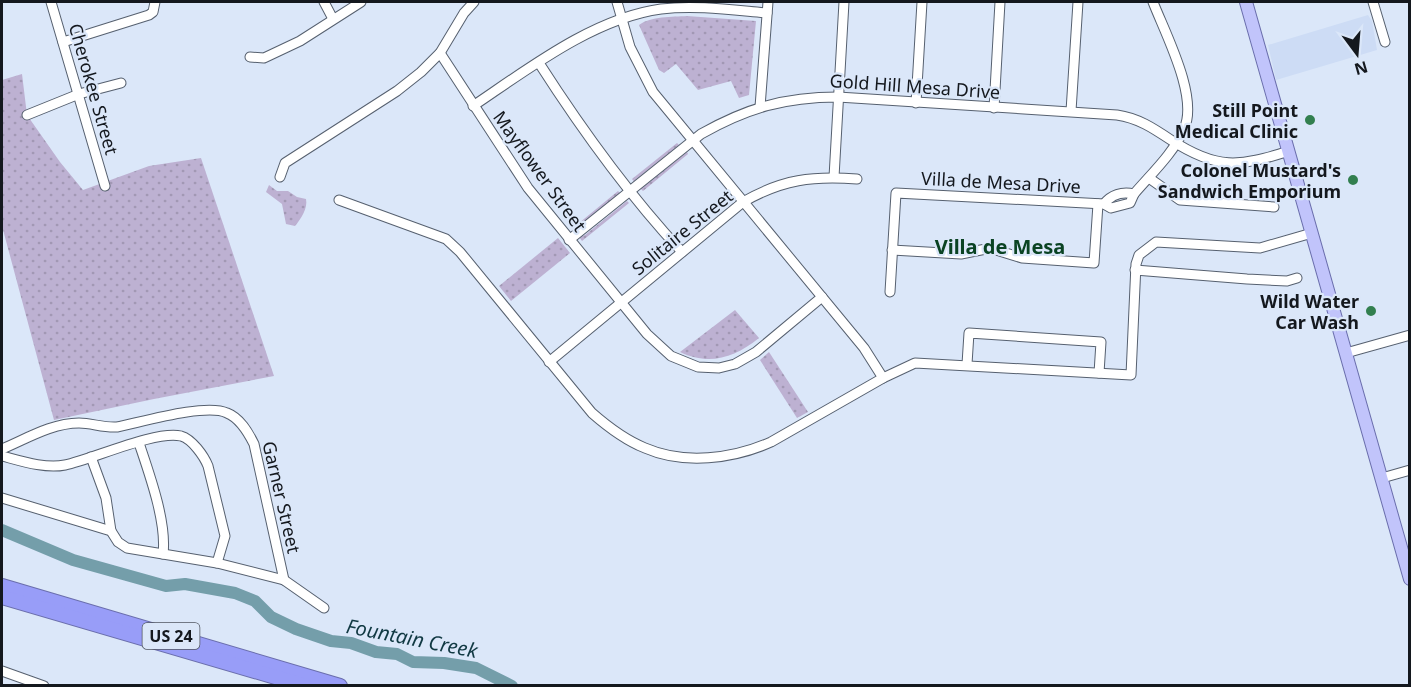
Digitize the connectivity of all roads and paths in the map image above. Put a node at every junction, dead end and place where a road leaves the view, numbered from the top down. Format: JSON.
{"nodes":[{"id":1,"x":51,"y":2,"type":"edge"},
{"id":2,"x":155,"y":2,"type":"edge"},
{"id":3,"x":324,"y":2,"type":"edge"},
{"id":4,"x":361,"y":2,"type":"edge"},
{"id":5,"x":474,"y":2,"type":"edge"},
{"id":6,"x":617,"y":2,"type":"edge"},
{"id":7,"x":768,"y":2,"type":"edge"},
{"id":8,"x":844,"y":2,"type":"edge"},
{"id":9,"x":922,"y":2,"type":"edge"},
{"id":10,"x":1000,"y":2,"type":"edge"},
{"id":11,"x":1078,"y":2,"type":"edge"},
{"id":12,"x":1153,"y":2,"type":"edge"},
{"id":13,"x":1246,"y":2,"type":"edge"},
{"id":14,"x":1373,"y":2,"type":"edge"},
{"id":15,"x":767,"y":13,"type":"junction"},
{"id":16,"x":333,"y":19,"type":"junction"},
{"id":17,"x":621,"y":19,"type":"junction"},
{"id":18,"x":63,"y":42,"type":"junction"},
{"id":19,"x":1385,"y":42,"type":"dead end"},
{"id":20,"x":440,"y":53,"type":"junction"},
{"id":21,"x":250,"y":57,"type":"dead end"},
{"id":22,"x":539,"y":63,"type":"junction"},
{"id":23,"x":121,"y":83,"type":"dead end"},
{"id":24,"x":79,"y":94,"type":"junction"},
{"id":25,"x":838,"y":97,"type":"junction"},
{"id":26,"x":916,"y":103,"type":"junction"},
{"id":27,"x":473,"y":106,"type":"junction"},
{"id":28,"x":760,"y":106,"type":"junction"},
{"id":29,"x":994,"y":108,"type":"junction"},
{"id":30,"x":1071,"y":111,"type":"junction"},
{"id":31,"x":27,"y":115,"type":"dead end"},
{"id":32,"x":693,"y":140,"type":"junction"},
{"id":33,"x":1176,"y":143,"type":"junction"},
{"id":34,"x":1289,"y":151,"type":"junction"},
{"id":35,"x":280,"y":177,"type":"dead end"},
{"id":36,"x":834,"y":177,"type":"junction"},
{"id":37,"x":1149,"y":178,"type":"junction"},
{"id":38,"x":857,"y":179,"type":"dead end"},
{"id":39,"x":105,"y":186,"type":"dead end"},
{"id":40,"x":630,"y":191,"type":"junction"},
{"id":41,"x":339,"y":200,"type":"dead end"},
{"id":42,"x":743,"y":202,"type":"junction"},
{"id":43,"x":1101,"y":204,"type":"junction"},
{"id":44,"x":1274,"y":207,"type":"dead end"},
{"id":45,"x":1312,"y":233,"type":"junction"},
{"id":46,"x":569,"y":240,"type":"junction"},
{"id":47,"x":892,"y":250,"type":"junction"},
{"id":48,"x":682,"y":252,"type":"junction"},
{"id":49,"x":1135,"y":270,"type":"junction"},
{"id":50,"x":1297,"y":278,"type":"dead end"},
{"id":51,"x":890,"y":292,"type":"dead end"},
{"id":52,"x":822,"y":297,"type":"junction"},
{"id":53,"x":622,"y":302,"type":"junction"},
{"id":54,"x":1410,"y":335,"type":"edge"},
{"id":55,"x":1346,"y":354,"type":"junction"},
{"id":56,"x":549,"y":362,"type":"junction"},
{"id":57,"x":967,"y":364,"type":"junction"},
{"id":58,"x":1099,"y":373,"type":"junction"},
{"id":59,"x":883,"y":378,"type":"junction"},
{"id":60,"x":139,"y":443,"type":"junction"},
{"id":61,"x":2,"y":449,"type":"edge"},
{"id":62,"x":2,"y":456,"type":"edge"},
{"id":63,"x":92,"y":457,"type":"junction"},
{"id":64,"x":1410,"y":470,"type":"edge"},
{"id":65,"x":1382,"y":478,"type":"junction"},
{"id":66,"x":2,"y":498,"type":"edge"},
{"id":67,"x":111,"y":531,"type":"junction"},
{"id":68,"x":163,"y":554,"type":"junction"},
{"id":69,"x":217,"y":562,"type":"junction"},
{"id":70,"x":1410,"y":579,"type":"edge"},
{"id":71,"x":284,"y":580,"type":"junction"},
{"id":72,"x":2,"y":586,"type":"edge"},
{"id":73,"x":2,"y":597,"type":"edge"},
{"id":74,"x":324,"y":608,"type":"dead end"},
{"id":75,"x":2,"y":671,"type":"edge"},
{"id":76,"x":44,"y":686,"type":"edge"},
{"id":77,"x":306,"y":686,"type":"edge"},
{"id":78,"x":340,"y":686,"type":"edge"}],
"edges":[{"from":1,"to":18,"type":"street","name":"Cherokee Street"},
{"from":2,"to":18,"type":"street"},
{"from":3,"to":16,"type":"street"},
{"from":4,"to":16,"type":"street"},
{"from":5,"to":20,"type":"street"},
{"from":6,"to":17,"type":"street"},
{"from":7,"to":15,"type":"street"},
{"from":8,"to":25,"type":"street"},
{"from":9,"to":26,"type":"street"},
{"from":10,"to":29,"type":"street"},
{"from":11,"to":30,"type":"street"},
{"from":12,"to":33,"type":"street","name":"Villa de Mesa Drive"},
{"from":13,"to":34,"type":"main road"},
{"from":14,"to":19,"type":"street"},
{"from":15,"to":17,"type":"street"},
{"from":15,"to":28,"type":"street"},
{"from":16,"to":21,"type":"street"},
{"from":17,"to":22,"type":"street"},
{"from":17,"to":32,"type":"street"},
{"from":18,"to":24,"type":"street","name":"Cherokee Street"},
{"from":20,"to":27,"type":"street","name":"Mayflower Street"},
{"from":20,"to":35,"type":"street"},
{"from":22,"to":27,"type":"street"},
{"from":22,"to":40,"type":"street"},
{"from":23,"to":24,"type":"street"},
{"from":24,"to":31,"type":"street"},
{"from":24,"to":39,"type":"street","name":"Cherokee Street"},
{"from":25,"to":26,"type":"street","name":"Gold Hill Mesa Drive"},
{"from":25,"to":28,"type":"street","name":"Gold Hill Mesa Drive"},
{"from":25,"to":36,"type":"street"},
{"from":26,"to":29,"type":"street","name":"Gold Hill Mesa Drive"},
{"from":27,"to":46,"type":"street","name":"Mayflower Street"},
{"from":28,"to":32,"type":"street","name":"Gold Hill Mesa Drive"},
{"from":29,"to":30,"type":"street","name":"Gold Hill Mesa Drive"},
{"from":30,"to":33,"type":"street","name":"Gold Hill Mesa Drive"},
{"from":32,"to":40,"type":"street","name":"Gold Hill Mesa Drive"},
{"from":32,"to":42,"type":"street"},
{"from":33,"to":34,"type":"street","name":"Gold Hill Mesa Drive"},
{"from":33,"to":37,"type":"street","name":"Villa de Mesa Drive"},
{"from":34,"to":45,"type":"main road"},
{"from":36,"to":38,"type":"street","name":"Solitaire Street"},
{"from":36,"to":42,"type":"street","name":"Solitaire Street"},
{"from":37,"to":43,"type":"street","name":"Villa de Mesa Drive"},
{"from":37,"to":44,"type":"street"},
{"from":40,"to":46,"type":"street","name":"Gold Hill Mesa Drive"},
{"from":40,"to":48,"type":"street"},
{"from":41,"to":56,"type":"street"},
{"from":42,"to":48,"type":"street","name":"Solitaire Street"},
{"from":42,"to":52,"type":"street"},
{"from":43,"to":47,"type":"street","name":"Villa de Mesa Drive"},
{"from":43,"to":47,"type":"street"},
{"from":45,"to":49,"type":"street"},
{"from":45,"to":55,"type":"main road"},
{"from":46,"to":53,"type":"street","name":"Mayflower Street"},
{"from":47,"to":51,"type":"street"},
{"from":48,"to":53,"type":"street","name":"Solitaire Street"},
{"from":49,"to":50,"type":"street"},
{"from":49,"to":58,"type":"street"},
{"from":52,"to":53,"type":"street","name":"Mayflower Street"},
{"from":52,"to":59,"type":"street"},
{"from":53,"to":56,"type":"street","name":"Solitaire Street"},
{"from":54,"to":55,"type":"street"},
{"from":55,"to":65,"type":"main road"},
{"from":56,"to":59,"type":"street"},
{"from":57,"to":58,"type":"street"},
{"from":57,"to":58,"type":"street"},
{"from":57,"to":59,"type":"street"},
{"from":60,"to":63,"type":"street"},
{"from":60,"to":68,"type":"street"},
{"from":60,"to":69,"type":"street"},
{"from":61,"to":71,"type":"street","name":"Garner Street"},
{"from":62,"to":63,"type":"street"},
{"from":63,"to":67,"type":"street"},
{"from":64,"to":65,"type":"street"},
{"from":65,"to":70,"type":"main road"},
{"from":66,"to":67,"type":"street","name":"Garner Street"},
{"from":67,"to":68,"type":"street","name":"Garner Street"},
{"from":68,"to":69,"type":"street","name":"Garner Street"},
{"from":69,"to":71,"type":"street","name":"Garner Street"},
{"from":71,"to":74,"type":"street","name":"Garner Street"},
{"from":72,"to":78,"type":"highway","number":"US 24"},
{"from":73,"to":77,"type":"highway","number":"US 24"},
{"from":75,"to":76,"type":"street"}]}
